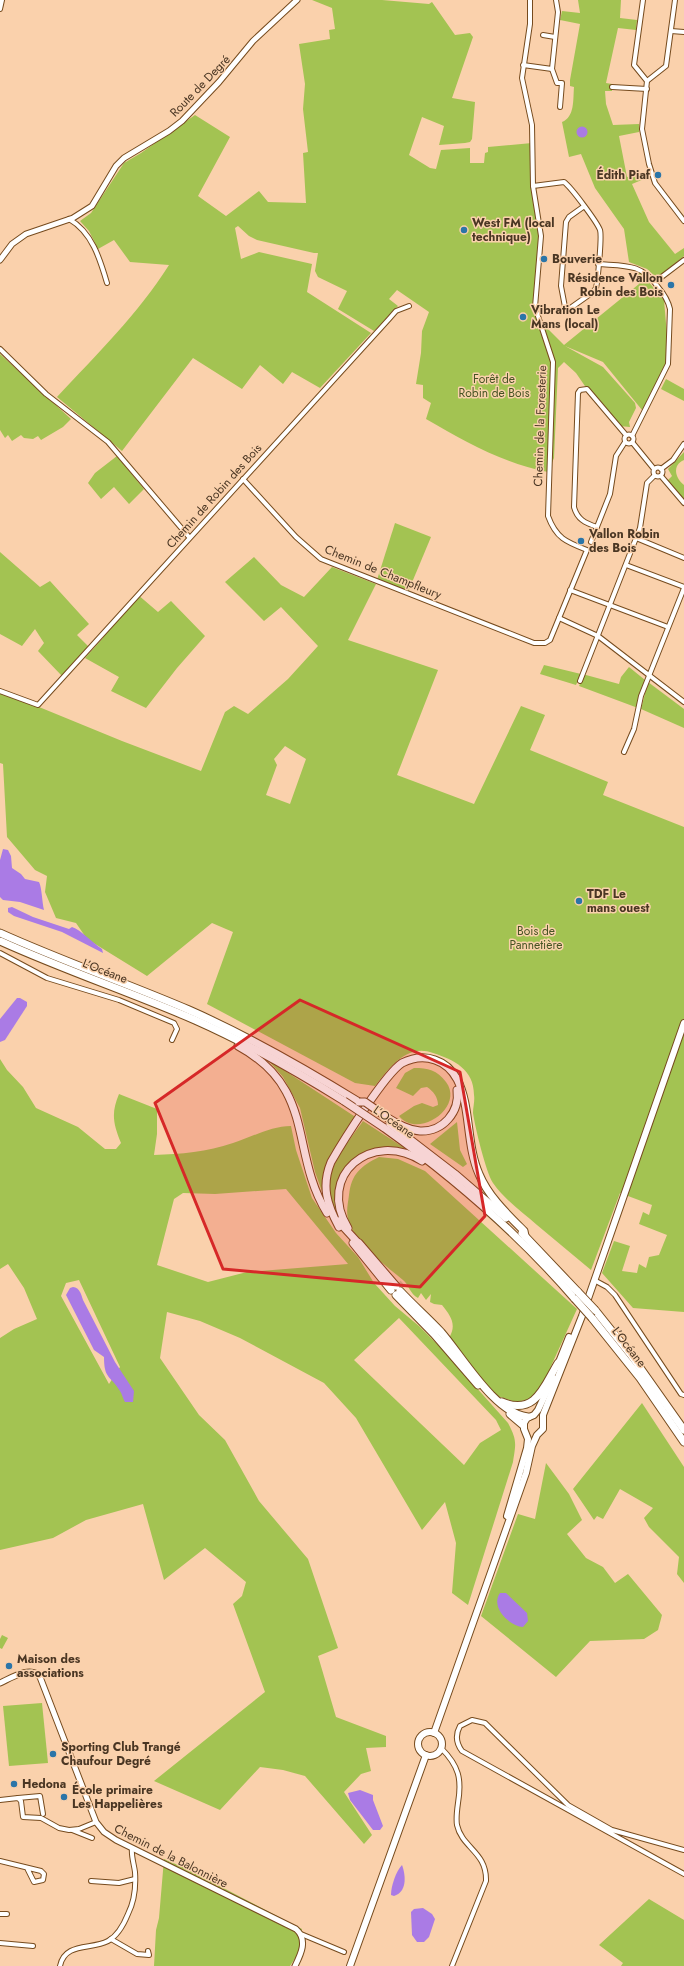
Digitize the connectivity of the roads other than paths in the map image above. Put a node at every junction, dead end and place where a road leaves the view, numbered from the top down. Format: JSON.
{"nodes":[{"id":1,"x":2,"y":0,"type":"edge"},
{"id":2,"x":297,"y":0,"type":"edge"},
{"id":3,"x":530,"y":0,"type":"edge"},
{"id":4,"x":556,"y":0,"type":"edge"},
{"id":5,"x":643,"y":0,"type":"edge"},
{"id":6,"x":675,"y":0,"type":"edge"},
{"id":7,"x":0,"y":9,"type":"edge"},
{"id":8,"x":671,"y":31,"type":"junction"},
{"id":9,"x":684,"y":32,"type":"edge"},
{"id":10,"x":543,"y":35,"type":"dead end"},
{"id":11,"x":555,"y":37,"type":"junction"},
{"id":12,"x":523,"y":65,"type":"junction"},
{"id":13,"x":552,"y":69,"type":"junction"},
{"id":14,"x":647,"y":81,"type":"junction"},
{"id":15,"x":612,"y":87,"type":"dead end"},
{"id":16,"x":646,"y":89,"type":"junction"},
{"id":17,"x":560,"y":107,"type":"dead end"},
{"id":18,"x":533,"y":186,"type":"junction"},
{"id":19,"x":583,"y":207,"type":"junction"},
{"id":20,"x":69,"y":220,"type":"junction"},
{"id":21,"x":684,"y":221,"type":"edge"},
{"id":22,"x":0,"y":260,"type":"edge"},
{"id":23,"x":684,"y":260,"type":"edge"},
{"id":24,"x":598,"y":264,"type":"junction"},
{"id":25,"x":655,"y":282,"type":"junction"},
{"id":26,"x":107,"y":283,"type":"dead end"},
{"id":27,"x":409,"y":306,"type":"dead end"},
{"id":28,"x":0,"y":349,"type":"edge"},
{"id":29,"x":626,"y":435,"type":"junction"},
{"id":30,"x":632,"y":436,"type":"junction"},
{"id":31,"x":625,"y":442,"type":"junction"},
{"id":32,"x":632,"y":442,"type":"junction"},
{"id":33,"x":684,"y":444,"type":"edge"},
{"id":34,"x":654,"y":469,"type":"junction"},
{"id":35,"x":661,"y":469,"type":"junction"},
{"id":36,"x":654,"y":476,"type":"junction"},
{"id":37,"x":661,"y":476,"type":"junction"},
{"id":38,"x":243,"y":479,"type":"junction"},
{"id":39,"x":684,"y":503,"type":"edge"},
{"id":40,"x":597,"y":527,"type":"junction"},
{"id":41,"x":189,"y":537,"type":"junction"},
{"id":42,"x":636,"y":538,"type":"junction"},
{"id":43,"x":591,"y":542,"type":"dead end"},
{"id":44,"x":684,"y":558,"type":"edge"},
{"id":45,"x":626,"y":565,"type":"junction"},
{"id":46,"x":684,"y":587,"type":"edge"},
{"id":47,"x":570,"y":590,"type":"junction"},
{"id":48,"x":610,"y":605,"type":"junction"},
{"id":49,"x":559,"y":618,"type":"junction"},
{"id":50,"x":668,"y":628,"type":"junction"},
{"id":51,"x":598,"y":636,"type":"junction"},
{"id":52,"x":648,"y":677,"type":"junction"},
{"id":53,"x":580,"y":681,"type":"dead end"},
{"id":54,"x":0,"y":691,"type":"edge"},
{"id":55,"x":684,"y":702,"type":"edge"},
{"id":56,"x":624,"y":752,"type":"dead end"},
{"id":57,"x":0,"y":933,"type":"edge"},
{"id":58,"x":0,"y":941,"type":"edge"},
{"id":59,"x":0,"y":953,"type":"edge"},
{"id":60,"x":196,"y":1021,"type":"junction"},
{"id":61,"x":684,"y":1022,"type":"edge"},
{"id":62,"x":172,"y":1040,"type":"dead end"},
{"id":63,"x":346,"y":1098,"type":"junction"},
{"id":64,"x":386,"y":1122,"type":"junction"},
{"id":65,"x":438,"y":1168,"type":"junction"},
{"id":66,"x":339,"y":1227,"type":"junction"},
{"id":67,"x":525,"y":1236,"type":"junction"},
{"id":68,"x":361,"y":1246,"type":"junction"},
{"id":69,"x":372,"y":1262,"type":"junction"},
{"id":70,"x":593,"y":1280,"type":"junction"},
{"id":71,"x":577,"y":1295,"type":"junction"},
{"id":72,"x":585,"y":1303,"type":"junction"},
{"id":73,"x":413,"y":1309,"type":"junction"},
{"id":74,"x":558,"y":1363,"type":"junction"},
{"id":75,"x":684,"y":1394,"type":"edge"},
{"id":76,"x":493,"y":1397,"type":"junction"},
{"id":77,"x":531,"y":1416,"type":"junction"},
{"id":78,"x":542,"y":1420,"type":"junction"},
{"id":79,"x":523,"y":1425,"type":"junction"},
{"id":80,"x":684,"y":1430,"type":"edge"},
{"id":81,"x":527,"y":1433,"type":"junction"},
{"id":82,"x":538,"y":1435,"type":"junction"},
{"id":83,"x":684,"y":1442,"type":"edge"},
{"id":84,"x":483,"y":1592,"type":"junction"},
{"id":85,"x":0,"y":1683,"type":"edge"},
{"id":86,"x":434,"y":1733,"type":"junction"},
{"id":87,"x":441,"y":1748,"type":"junction"},
{"id":88,"x":426,"y":1755,"type":"junction"},
{"id":89,"x":18,"y":1798,"type":"junction"},
{"id":90,"x":0,"y":1800,"type":"edge"},
{"id":91,"x":43,"y":1814,"type":"dead end"},
{"id":92,"x":96,"y":1822,"type":"junction"},
{"id":93,"x":70,"y":1830,"type":"junction"},
{"id":94,"x":92,"y":1838,"type":"dead end"},
{"id":95,"x":132,"y":1848,"type":"junction"},
{"id":96,"x":684,"y":1850,"type":"edge"},
{"id":97,"x":0,"y":1860,"type":"edge"},
{"id":98,"x":27,"y":1868,"type":"dead end"},
{"id":99,"x":684,"y":1874,"type":"edge"},
{"id":100,"x":135,"y":1879,"type":"junction"},
{"id":101,"x":91,"y":1881,"type":"dead end"},
{"id":102,"x":0,"y":1914,"type":"edge"},
{"id":103,"x":7,"y":1914,"type":"dead end"},
{"id":104,"x":301,"y":1934,"type":"junction"},
{"id":105,"x":111,"y":1939,"type":"junction"},
{"id":106,"x":0,"y":1943,"type":"edge"},
{"id":107,"x":33,"y":1946,"type":"dead end"},
{"id":108,"x":148,"y":1951,"type":"dead end"},
{"id":109,"x":344,"y":1952,"type":"dead end"},
{"id":110,"x":60,"y":1966,"type":"edge"},
{"id":111,"x":295,"y":1966,"type":"edge"},
{"id":112,"x":350,"y":1966,"type":"edge"},
{"id":113,"x":452,"y":1966,"type":"edge"}],
"edges":[{"from":1,"to":7,"type":"street"},
{"from":2,"to":20,"type":"street","name":"Route de Degré"},
{"from":3,"to":12,"type":"street","name":"Chemin de la Foresterie"},
{"from":4,"to":11,"type":"street"},
{"from":5,"to":14,"type":"street"},
{"from":6,"to":8,"type":"street"},
{"from":8,"to":9,"type":"street"},
{"from":8,"to":14,"type":"street"},
{"from":10,"to":11,"type":"street"},
{"from":11,"to":13,"type":"street"},
{"from":12,"to":13,"type":"street"},
{"from":12,"to":18,"type":"street","name":"Chemin de la Foresterie"},
{"from":13,"to":17,"type":"street"},
{"from":14,"to":16,"type":"street"},
{"from":15,"to":16,"type":"street"},
{"from":16,"to":21,"type":"street"},
{"from":18,"to":19,"type":"street"},
{"from":18,"to":47,"type":"street","name":"Chemin de la Foresterie"},
{"from":19,"to":24,"type":"street"},
{"from":19,"to":24,"type":"street"},
{"from":20,"to":22,"type":"street","name":"Route de Degré"},
{"from":20,"to":26,"type":"street"},
{"from":23,"to":25,"type":"street"},
{"from":24,"to":25,"type":"street"},
{"from":25,"to":30,"type":"street"},
{"from":27,"to":38,"type":"street","name":"Chemin de Robin des Bois"},
{"from":28,"to":41,"type":"street"},
{"from":29,"to":30,"type":"street"},
{"from":29,"to":31,"type":"street"},
{"from":29,"to":40,"type":"street"},
{"from":30,"to":32,"type":"street"},
{"from":31,"to":32,"type":"street"},
{"from":31,"to":40,"type":"street"},
{"from":32,"to":34,"type":"street"},
{"from":33,"to":35,"type":"street"},
{"from":34,"to":35,"type":"street"},
{"from":34,"to":36,"type":"street"},
{"from":35,"to":37,"type":"street"},
{"from":36,"to":37,"type":"street"},
{"from":36,"to":42,"type":"street"},
{"from":37,"to":39,"type":"street"},
{"from":38,"to":41,"type":"street","name":"Chemin de Robin des Bois"},
{"from":38,"to":49,"type":"street","name":"Chemin de Champfleury"},
{"from":40,"to":43,"type":"street"},
{"from":41,"to":54,"type":"street","name":"Chemin de Robin des Bois"},
{"from":42,"to":44,"type":"street"},
{"from":42,"to":45,"type":"street"},
{"from":45,"to":46,"type":"street"},
{"from":45,"to":48,"type":"street"},
{"from":46,"to":50,"type":"street"},
{"from":47,"to":48,"type":"street"},
{"from":47,"to":49,"type":"street"},
{"from":48,"to":50,"type":"street"},
{"from":48,"to":51,"type":"street"},
{"from":49,"to":51,"type":"street"},
{"from":50,"to":52,"type":"street"},
{"from":51,"to":52,"type":"street"},
{"from":51,"to":53,"type":"street"},
{"from":52,"to":55,"type":"street"},
{"from":52,"to":56,"type":"street"},
{"from":57,"to":63,"type":"highway","name":"L’Océane"},
{"from":58,"to":60,"type":"highway","name":"L’Océane"},
{"from":59,"to":62,"type":"street"},
{"from":60,"to":63,"type":"highway","name":"L’Océane"},
{"from":60,"to":66,"type":"highway"},
{"from":61,"to":70,"type":"main road"},
{"from":63,"to":64,"type":"highway","name":"L’Océane","bridge":true},
{"from":63,"to":64,"type":"highway","name":"L’Océane"},
{"from":64,"to":65,"type":"highway","name":"L’Océane"},
{"from":64,"to":67,"type":"highway","name":"L’Océane"},
{"from":64,"to":68,"type":"highway"},
{"from":65,"to":68,"type":"highway"},
{"from":65,"to":71,"type":"highway","name":"L’Océane"},
{"from":66,"to":67,"type":"highway"},
{"from":66,"to":69,"type":"highway"},
{"from":67,"to":71,"type":"highway","name":"L’Océane"},
{"from":68,"to":69,"type":"highway"},
{"from":69,"to":73,"type":"highway"},
{"from":70,"to":72,"type":"main road"},
{"from":70,"to":75,"type":"street"},
{"from":71,"to":80,"type":"highway","name":"L’Océane","bridge":true},
{"from":71,"to":83,"type":"highway","name":"L’Océane","bridge":true},
{"from":72,"to":74,"type":"main road"},
{"from":72,"to":78,"type":"main road"},
{"from":73,"to":76,"type":"highway"},
{"from":73,"to":79,"type":"highway"},
{"from":74,"to":76,"type":"highway"},
{"from":74,"to":77,"type":"main road"},
{"from":76,"to":77,"type":"highway"},
{"from":77,"to":78,"type":"main road"},
{"from":77,"to":79,"type":"main road"},
{"from":78,"to":82,"type":"main road"},
{"from":79,"to":81,"type":"main road"},
{"from":81,"to":82,"type":"main road"},
{"from":81,"to":84,"type":"main road"},
{"from":82,"to":84,"type":"main road"},
{"from":84,"to":86,"type":"main road"},
{"from":85,"to":92,"type":"street","name":"Chemin de la Balonnière"},
{"from":86,"to":87,"type":"main road"},
{"from":86,"to":88,"type":"main road"},
{"from":87,"to":88,"type":"main road"},
{"from":87,"to":113,"type":"street"},
{"from":88,"to":112,"type":"main road"},
{"from":89,"to":90,"type":"street"},
{"from":89,"to":91,"type":"street"},
{"from":89,"to":93,"type":"street"},
{"from":92,"to":93,"type":"street"},
{"from":92,"to":95,"type":"street","name":"Chemin de la Balonnière"},
{"from":93,"to":94,"type":"street"},
{"from":95,"to":100,"type":"street"},
{"from":95,"to":104,"type":"street","name":"Chemin de la Balonnière"},
{"from":96,"to":99,"type":"street"},
{"from":97,"to":98,"type":"street"},
{"from":100,"to":101,"type":"street"},
{"from":100,"to":105,"type":"street"},
{"from":102,"to":103,"type":"street"},
{"from":104,"to":109,"type":"street","name":"Chemin de la Balonnière"},
{"from":104,"to":111,"type":"street"},
{"from":105,"to":108,"type":"street"},
{"from":105,"to":110,"type":"street"},
{"from":106,"to":107,"type":"street"}]}
